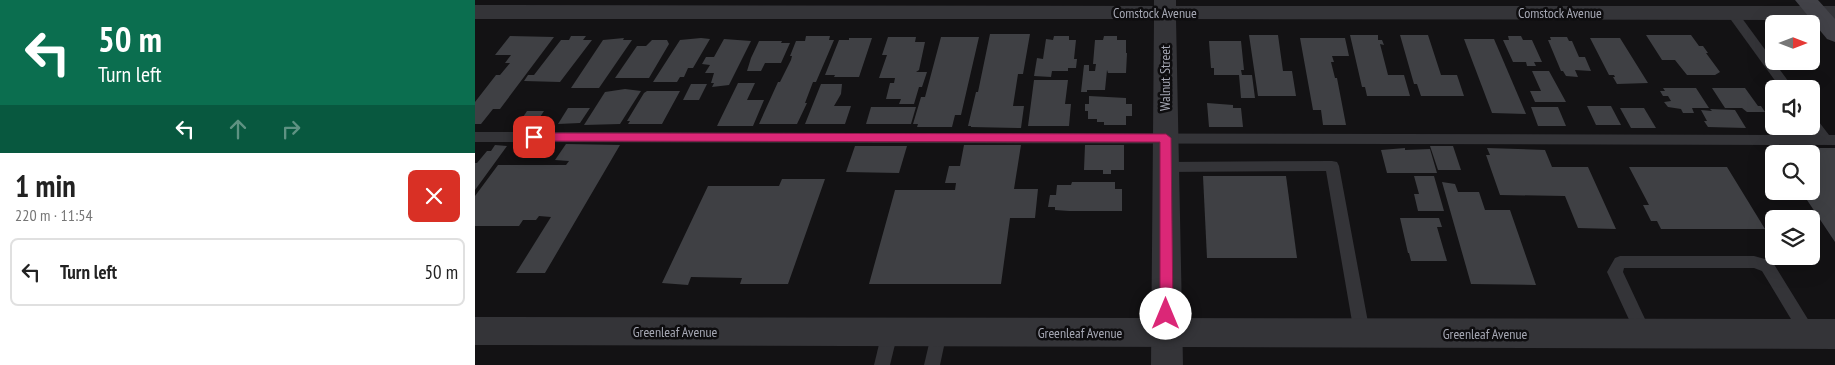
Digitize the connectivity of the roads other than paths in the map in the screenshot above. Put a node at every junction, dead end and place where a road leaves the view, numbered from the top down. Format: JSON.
{"nodes":[{"id":1,"x":1165,"y":7,"type":"edge"},
{"id":2,"x":1819,"y":9,"type":"edge"},
{"id":3,"x":475,"y":12,"type":"edge"},
{"id":4,"x":1732,"y":13,"type":"junction"},
{"id":5,"x":1835,"y":34,"type":"edge"},
{"id":6,"x":1781,"y":80,"type":"edge"},
{"id":7,"x":1820,"y":130,"type":"edge"},
{"id":8,"x":475,"y":137,"type":"edge"},
{"id":9,"x":1166,"y":138,"type":"junction"},
{"id":10,"x":1830,"y":140,"type":"edge"},
{"id":11,"x":1165,"y":167,"type":"junction"},
{"id":12,"x":475,"y":331,"type":"edge"},
{"id":13,"x":890,"y":332,"type":"junction"},
{"id":14,"x":939,"y":332,"type":"junction"},
{"id":15,"x":1166,"y":333,"type":"junction"},
{"id":16,"x":1362,"y":333,"type":"junction"},
{"id":17,"x":1643,"y":334,"type":"junction"},
{"id":18,"x":1822,"y":334,"type":"edge"},
{"id":19,"x":882,"y":365,"type":"edge"},
{"id":20,"x":932,"y":365,"type":"edge"},
{"id":21,"x":1167,"y":365,"type":"edge"}],
"edges":[{"from":1,"to":3,"type":"street","name":"Comstock Avenue"},
{"from":1,"to":4,"type":"street","name":"Comstock Avenue"},
{"from":1,"to":9,"type":"street","name":"Walnut Street"},
{"from":2,"to":4,"type":"street","name":"Comstock Avenue"},
{"from":2,"to":5,"type":"main road"},
{"from":4,"to":6,"type":"lane"},
{"from":7,"to":10,"type":"lane"},
{"from":8,"to":9,"type":"lane"},
{"from":9,"to":10,"type":"lane"},
{"from":9,"to":11,"type":"street","name":"Walnut Street"},
{"from":11,"to":15,"type":"street","name":"Walnut Street"},
{"from":11,"to":16,"type":"lane"},
{"from":12,"to":13,"type":"street","name":"Greenleaf Avenue"},
{"from":13,"to":14,"type":"street","name":"Greenleaf Avenue"},
{"from":13,"to":19,"type":"lane"},
{"from":14,"to":15,"type":"street","name":"Greenleaf Avenue"},
{"from":14,"to":20,"type":"lane"},
{"from":15,"to":16,"type":"street","name":"Greenleaf Avenue"},
{"from":15,"to":21,"type":"street","name":"Walnut Street"},
{"from":16,"to":17,"type":"street","name":"Greenleaf Avenue"},
{"from":17,"to":18,"type":"street","name":"Greenleaf Avenue"},
{"from":17,"to":18,"type":"lane"}]}
